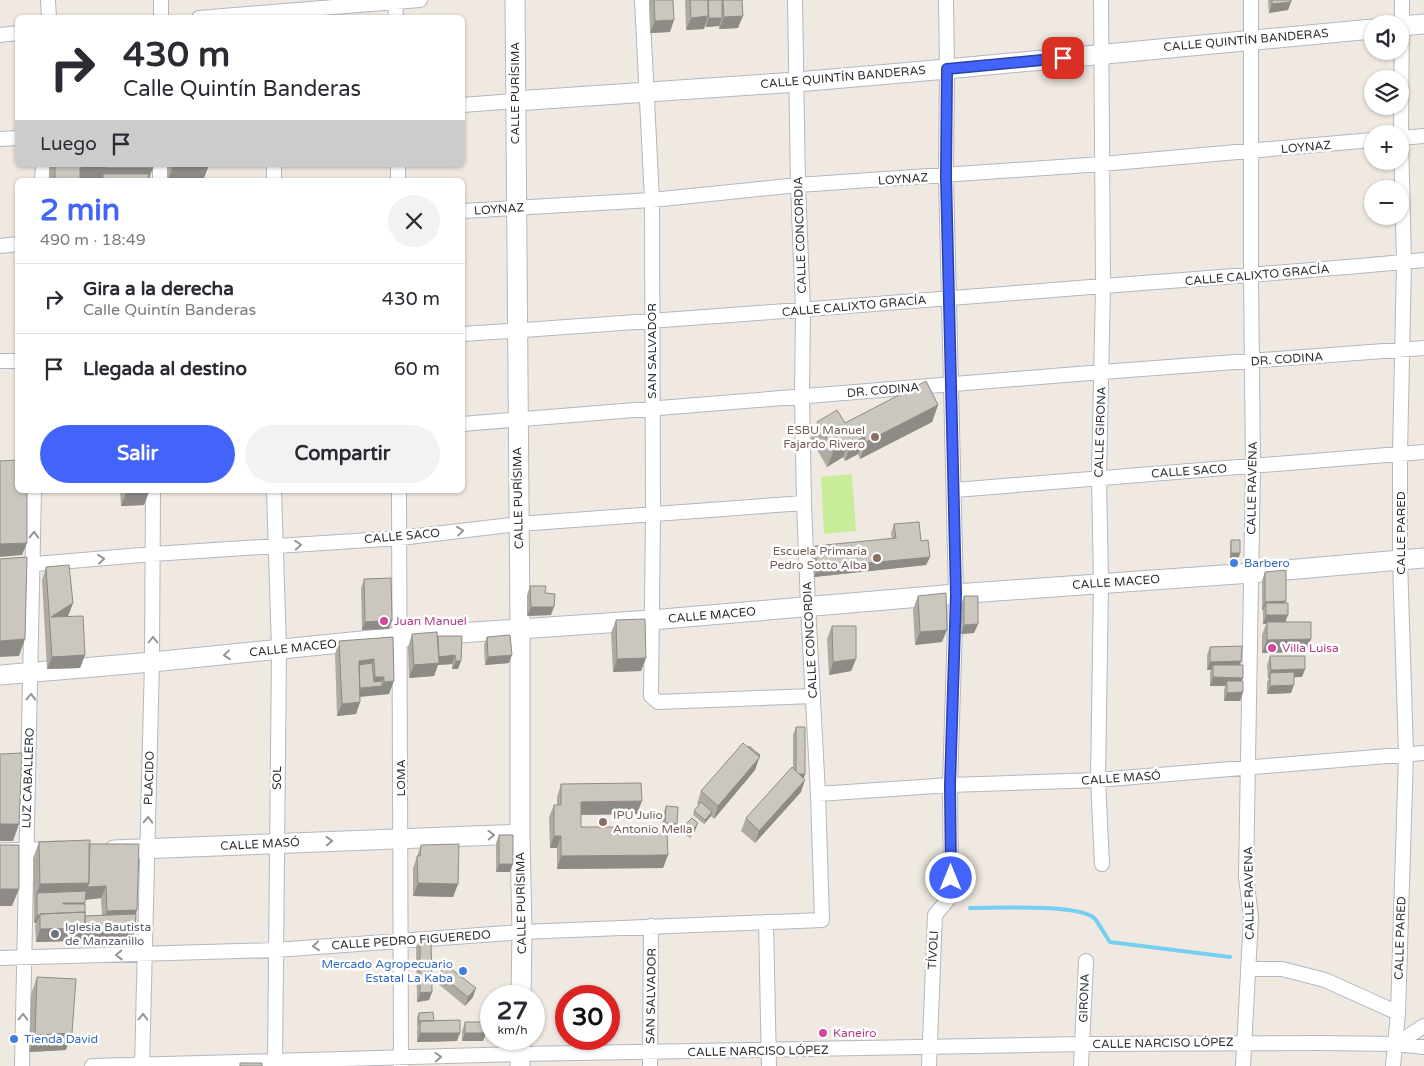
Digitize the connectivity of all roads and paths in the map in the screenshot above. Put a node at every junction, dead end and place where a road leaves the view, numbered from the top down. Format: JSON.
{"nodes":[{"id":1,"x":48,"y":0,"type":"edge"},
{"id":2,"x":161,"y":0,"type":"edge"},
{"id":3,"x":420,"y":0,"type":"edge"},
{"id":4,"x":515,"y":0,"type":"edge"},
{"id":5,"x":642,"y":0,"type":"edge"},
{"id":6,"x":795,"y":0,"type":"edge"},
{"id":7,"x":946,"y":0,"type":"edge"},
{"id":8,"x":1101,"y":0,"type":"edge"},
{"id":9,"x":1251,"y":0,"type":"edge"},
{"id":10,"x":1402,"y":0,"type":"edge"},
{"id":11,"x":395,"y":1,"type":"edge"},
{"id":12,"x":276,"y":9,"type":"edge"},
{"id":13,"x":49,"y":15,"type":"edge"},
{"id":14,"x":161,"y":15,"type":"edge"},
{"id":15,"x":225,"y":15,"type":"edge"},
{"id":16,"x":396,"y":15,"type":"edge"},
{"id":17,"x":1401,"y":15,"type":"edge"},
{"id":18,"x":1424,"y":24,"type":"edge"},
{"id":19,"x":1409,"y":25,"type":"edge"},
{"id":20,"x":1364,"y":30,"type":"edge"},
{"id":21,"x":15,"y":33,"type":"edge"},
{"id":22,"x":0,"y":35,"type":"edge"},
{"id":23,"x":1252,"y":39,"type":"junction"},
{"id":24,"x":1102,"y":54,"type":"junction"},
{"id":25,"x":1400,"y":60,"type":"edge"},
{"id":26,"x":947,"y":69,"type":"junction"},
{"id":27,"x":796,"y":82,"type":"junction"},
{"id":28,"x":646,"y":92,"type":"junction"},
{"id":29,"x":514,"y":101,"type":"junction"},
{"id":30,"x":465,"y":105,"type":"edge"},
{"id":31,"x":1401,"y":125,"type":"edge"},
{"id":32,"x":1424,"y":136,"type":"edge"},
{"id":33,"x":1409,"y":137,"type":"edge"},
{"id":34,"x":15,"y":138,"type":"edge"},
{"id":35,"x":0,"y":139,"type":"edge"},
{"id":36,"x":1364,"y":141,"type":"edge"},
{"id":37,"x":1252,"y":152,"type":"junction"},
{"id":38,"x":1102,"y":164,"type":"junction"},
{"id":39,"x":1402,"y":170,"type":"edge"},
{"id":40,"x":946,"y":176,"type":"junction"},
{"id":41,"x":798,"y":185,"type":"junction"},
{"id":42,"x":652,"y":200,"type":"junction"},
{"id":43,"x":517,"y":207,"type":"junction"},
{"id":44,"x":465,"y":211,"type":"edge"},
{"id":45,"x":15,"y":244,"type":"edge"},
{"id":46,"x":0,"y":246,"type":"edge"},
{"id":47,"x":1424,"y":260,"type":"edge"},
{"id":48,"x":1404,"y":262,"type":"junction"},
{"id":49,"x":1251,"y":276,"type":"junction"},
{"id":50,"x":1103,"y":286,"type":"junction"},
{"id":51,"x":949,"y":298,"type":"junction"},
{"id":52,"x":803,"y":310,"type":"junction"},
{"id":53,"x":653,"y":322,"type":"junction"},
{"id":54,"x":518,"y":331,"type":"junction"},
{"id":55,"x":465,"y":334,"type":"edge"},
{"id":56,"x":1424,"y":348,"type":"edge"},
{"id":57,"x":1402,"y":350,"type":"junction"},
{"id":58,"x":15,"y":360,"type":"edge"},
{"id":59,"x":0,"y":361,"type":"edge"},
{"id":60,"x":1253,"y":361,"type":"junction"},
{"id":61,"x":1102,"y":372,"type":"junction"},
{"id":62,"x":952,"y":384,"type":"junction"},
{"id":63,"x":802,"y":397,"type":"junction"},
{"id":64,"x":652,"y":409,"type":"junction"},
{"id":65,"x":517,"y":418,"type":"junction"},
{"id":66,"x":465,"y":424,"type":"edge"},
{"id":67,"x":1424,"y":452,"type":"edge"},
{"id":68,"x":1400,"y":454,"type":"junction"},
{"id":69,"x":1253,"y":467,"type":"junction"},
{"id":70,"x":1099,"y":477,"type":"junction"},
{"id":71,"x":955,"y":490,"type":"junction"},
{"id":72,"x":34,"y":493,"type":"edge"},
{"id":73,"x":153,"y":493,"type":"edge"},
{"id":74,"x":274,"y":493,"type":"edge"},
{"id":75,"x":399,"y":493,"type":"edge"},
{"id":76,"x":804,"y":503,"type":"junction"},
{"id":77,"x":653,"y":513,"type":"junction"},
{"id":78,"x":519,"y":524,"type":"junction"},
{"id":79,"x":400,"y":538,"type":"junction"},
{"id":80,"x":275,"y":547,"type":"junction"},
{"id":81,"x":153,"y":554,"type":"junction"},
{"id":82,"x":1424,"y":558,"type":"edge"},
{"id":83,"x":1400,"y":560,"type":"junction"},
{"id":84,"x":33,"y":565,"type":"junction"},
{"id":85,"x":0,"y":567,"type":"edge"},
{"id":86,"x":1251,"y":573,"type":"junction"},
{"id":87,"x":1102,"y":583,"type":"junction"},
{"id":88,"x":956,"y":594,"type":"junction"},
{"id":89,"x":808,"y":606,"type":"junction"},
{"id":90,"x":651,"y":620,"type":"junction"},
{"id":91,"x":520,"y":628,"type":"junction"},
{"id":92,"x":401,"y":637,"type":"junction"},
{"id":93,"x":279,"y":650,"type":"junction"},
{"id":94,"x":152,"y":662,"type":"junction"},
{"id":95,"x":32,"y":672,"type":"junction"},
{"id":96,"x":0,"y":675,"type":"edge"},
{"id":97,"x":812,"y":696,"type":"junction"},
{"id":98,"x":1424,"y":753,"type":"edge"},
{"id":99,"x":1406,"y":754,"type":"junction"},
{"id":100,"x":1249,"y":768,"type":"junction"},
{"id":101,"x":1098,"y":780,"type":"junction"},
{"id":102,"x":950,"y":785,"type":"junction"},
{"id":103,"x":818,"y":794,"type":"junction"},
{"id":104,"x":520,"y":834,"type":"junction"},
{"id":105,"x":402,"y":839,"type":"junction"},
{"id":106,"x":276,"y":842,"type":"junction"},
{"id":107,"x":147,"y":849,"type":"junction"},
{"id":108,"x":26,"y":852,"type":"junction"},
{"id":109,"x":0,"y":853,"type":"edge"},
{"id":110,"x":1102,"y":864,"type":"dead end"},
{"id":111,"x":822,"y":920,"type":"joint"},
{"id":112,"x":766,"y":922,"type":"junction"},
{"id":113,"x":652,"y":926,"type":"junction"},
{"id":114,"x":522,"y":932,"type":"junction"},
{"id":115,"x":401,"y":940,"type":"junction"},
{"id":116,"x":276,"y":950,"type":"junction"},
{"id":117,"x":145,"y":954,"type":"junction"},
{"id":118,"x":24,"y":957,"type":"junction"},
{"id":119,"x":0,"y":958,"type":"edge"},
{"id":120,"x":1086,"y":961,"type":"dead end"},
{"id":121,"x":1249,"y":969,"type":"junction"},
{"id":122,"x":521,"y":985,"type":"edge"},
{"id":123,"x":1398,"y":1013,"type":"junction"},
{"id":124,"x":1424,"y":1026,"type":"edge"},
{"id":125,"x":1244,"y":1042,"type":"junction"},
{"id":126,"x":1082,"y":1044,"type":"junction"},
{"id":127,"x":1396,"y":1044,"type":"junction"},
{"id":128,"x":1424,"y":1047,"type":"edge"},
{"id":129,"x":929,"y":1048,"type":"junction"},
{"id":130,"x":769,"y":1050,"type":"junction"},
{"id":131,"x":520,"y":1053,"type":"edge"},
{"id":132,"x":650,"y":1059,"type":"edge"},
{"id":133,"x":401,"y":1062,"type":"edge"},
{"id":134,"x":275,"y":1063,"type":"edge"},
{"id":135,"x":142,"y":1065,"type":"edge"},
{"id":136,"x":22,"y":1066,"type":"edge"},
{"id":137,"x":92,"y":1066,"type":"edge"},
{"id":138,"x":769,"y":1066,"type":"edge"},
{"id":139,"x":929,"y":1066,"type":"edge"},
{"id":140,"x":1082,"y":1066,"type":"edge"},
{"id":141,"x":1243,"y":1066,"type":"edge"},
{"id":142,"x":1393,"y":1066,"type":"edge"}],
"edges":[{"from":1,"to":13,"type":"street"},
{"from":2,"to":14,"type":"street"},
{"from":3,"to":11,"type":"street"},
{"from":4,"to":29,"type":"street","name":"CALLE PURÍSIMA"},
{"from":5,"to":28,"type":"street","name":"SAN SALVADOR"},
{"from":6,"to":27,"type":"street","name":"CALLE CONCORDIA"},
{"from":7,"to":26,"type":"street","name":"TÍVOLI"},
{"from":8,"to":24,"type":"street","name":"CALLE GIRONA"},
{"from":9,"to":23,"type":"street","name":"CALLE RAVENA"},
{"from":10,"to":17,"type":"street","name":"CALLE PARED"},
{"from":11,"to":12,"type":"street"},
{"from":11,"to":16,"type":"street"},
{"from":12,"to":15,"type":"street"},
{"from":18,"to":19,"type":"street"},
{"from":20,"to":23,"type":"street","name":"CALLE QUINTÍN BANDERAS"},
{"from":21,"to":22,"type":"street"},
{"from":23,"to":24,"type":"street","name":"CALLE QUINTÍN BANDERAS"},
{"from":23,"to":37,"type":"street","name":"CALLE RAVENA"},
{"from":24,"to":26,"type":"street","name":"CALLE QUINTÍN BANDERAS"},
{"from":24,"to":38,"type":"street","name":"CALLE GIRONA"},
{"from":25,"to":31,"type":"street","name":"CALLE PARED"},
{"from":26,"to":27,"type":"street","name":"CALLE QUINTÍN BANDERAS"},
{"from":26,"to":40,"type":"street","name":"TÍVOLI"},
{"from":27,"to":28,"type":"street","name":"CALLE QUINTÍN BANDERAS"},
{"from":27,"to":41,"type":"street","name":"CALLE CONCORDIA"},
{"from":28,"to":29,"type":"street","name":"CALLE QUINTÍN BANDERAS"},
{"from":28,"to":42,"type":"street","name":"SAN SALVADOR"},
{"from":29,"to":30,"type":"street","name":"CALLE QUINTÍN BANDERAS"},
{"from":29,"to":43,"type":"street","name":"CALLE PURÍSIMA"},
{"from":32,"to":33,"type":"street"},
{"from":34,"to":35,"type":"street"},
{"from":36,"to":37,"type":"street","name":"LOYNAZ"},
{"from":37,"to":38,"type":"street","name":"LOYNAZ"},
{"from":37,"to":49,"type":"street","name":"CALLE RAVENA"},
{"from":38,"to":40,"type":"street","name":"LOYNAZ"},
{"from":38,"to":50,"type":"street","name":"CALLE GIRONA"},
{"from":39,"to":48,"type":"street","name":"CALLE PARED"},
{"from":40,"to":41,"type":"street","name":"LOYNAZ"},
{"from":40,"to":51,"type":"street","name":"TÍVOLI"},
{"from":41,"to":42,"type":"street","name":"LOYNAZ"},
{"from":41,"to":52,"type":"street","name":"CALLE CONCORDIA"},
{"from":42,"to":43,"type":"street","name":"LOYNAZ"},
{"from":42,"to":53,"type":"street","name":"SAN SALVADOR"},
{"from":43,"to":44,"type":"street","name":"LOYNAZ"},
{"from":43,"to":54,"type":"street","name":"CALLE PURÍSIMA"},
{"from":45,"to":46,"type":"street"},
{"from":47,"to":48,"type":"street","name":"CALLE CALIXTO GRACÍA"},
{"from":48,"to":49,"type":"street","name":"CALLE CALIXTO GRACÍA"},
{"from":48,"to":57,"type":"street","name":"CALLE PARED"},
{"from":49,"to":50,"type":"street","name":"CALLE CALIXTO GRACÍA"},
{"from":49,"to":60,"type":"street","name":"CALLE RAVENA"},
{"from":50,"to":51,"type":"street","name":"CALLE CALIXTO GRACÍA"},
{"from":50,"to":61,"type":"street","name":"CALLE GIRONA"},
{"from":51,"to":52,"type":"street","name":"CALLE CALIXTO GRACÍA"},
{"from":51,"to":62,"type":"street","name":"TÍVOLI"},
{"from":52,"to":53,"type":"street","name":"CALLE CALIXTO GRACÍA"},
{"from":52,"to":63,"type":"street","name":"CALLE CONCORDIA"},
{"from":53,"to":54,"type":"street","name":"CALLE CALIXTO GRACÍA"},
{"from":53,"to":64,"type":"street","name":"SAN SALVADOR"},
{"from":54,"to":55,"type":"street","name":"CALLE CALIXTO GRACÍA"},
{"from":54,"to":65,"type":"street","name":"CALLE PURÍSIMA"},
{"from":56,"to":57,"type":"street","name":"DR. CODINA"},
{"from":57,"to":60,"type":"street","name":"DR. CODINA"},
{"from":57,"to":68,"type":"street","name":"CALLE PARED"},
{"from":58,"to":59,"type":"street"},
{"from":60,"to":61,"type":"street","name":"DR. CODINA"},
{"from":60,"to":69,"type":"street","name":"CALLE RAVENA"},
{"from":61,"to":62,"type":"street","name":"DR. CODINA"},
{"from":61,"to":70,"type":"street","name":"CALLE GIRONA"},
{"from":62,"to":63,"type":"street","name":"DR. CODINA"},
{"from":62,"to":71,"type":"street","name":"TÍVOLI"},
{"from":63,"to":64,"type":"street","name":"DR. CODINA"},
{"from":63,"to":76,"type":"street","name":"CALLE CONCORDIA"},
{"from":64,"to":65,"type":"street","name":"DR. CODINA"},
{"from":64,"to":77,"type":"street","name":"SAN SALVADOR"},
{"from":65,"to":66,"type":"street","name":"DR. CODINA"},
{"from":65,"to":78,"type":"street","name":"CALLE PURÍSIMA"},
{"from":67,"to":68,"type":"street","name":"CALLE SACO"},
{"from":68,"to":69,"type":"street","name":"CALLE SACO"},
{"from":68,"to":83,"type":"street","name":"CALLE PARED"},
{"from":69,"to":70,"type":"street","name":"CALLE SACO"},
{"from":69,"to":86,"type":"street","name":"CALLE RAVENA"},
{"from":70,"to":71,"type":"street","name":"CALLE SACO"},
{"from":70,"to":87,"type":"street","name":"CALLE GIRONA"},
{"from":71,"to":88,"type":"street","name":"TÍVOLI"},
{"from":84,"to":72,"type":"street","name":"LUZ CABALLERO","one_way":true},
{"from":73,"to":81,"type":"street","name":"PLACIDO"},
{"from":74,"to":80,"type":"street","name":"SOL"},
{"from":75,"to":79,"type":"street","name":"LOMA"},
{"from":76,"to":77,"type":"street","name":"CALLE SACO"},
{"from":76,"to":89,"type":"street","name":"CALLE CONCORDIA"},
{"from":77,"to":78,"type":"street","name":"CALLE SACO"},
{"from":77,"to":90,"type":"street","name":"SAN SALVADOR"},
{"from":79,"to":78,"type":"street","name":"CALLE SACO","one_way":true},
{"from":78,"to":91,"type":"street","name":"CALLE PURÍSIMA"},
{"from":80,"to":79,"type":"street","name":"CALLE SACO","one_way":true},
{"from":79,"to":92,"type":"street","name":"LOMA"},
{"from":80,"to":81,"type":"street","name":"CALLE SACO"},
{"from":80,"to":93,"type":"street","name":"SOL"},
{"from":84,"to":81,"type":"street","name":"CALLE SACO","one_way":true},
{"from":94,"to":81,"type":"street","name":"PLACIDO","one_way":true},
{"from":82,"to":83,"type":"street","name":"CALLE MACEO"},
{"from":83,"to":86,"type":"street","name":"CALLE MACEO"},
{"from":83,"to":99,"type":"street","name":"CALLE PARED"},
{"from":84,"to":85,"type":"street","name":"CALLE SACO"},
{"from":84,"to":95,"type":"street","name":"LUZ CABALLERO"},
{"from":86,"to":87,"type":"street","name":"CALLE MACEO"},
{"from":86,"to":100,"type":"street","name":"CALLE RAVENA"},
{"from":87,"to":88,"type":"street","name":"CALLE MACEO"},
{"from":87,"to":101,"type":"street","name":"CALLE GIRONA"},
{"from":88,"to":89,"type":"street","name":"CALLE MACEO"},
{"from":88,"to":102,"type":"street","name":"TÍVOLI"},
{"from":89,"to":90,"type":"street","name":"CALLE MACEO"},
{"from":89,"to":97,"type":"street","name":"CALLE CONCORDIA"},
{"from":90,"to":91,"type":"street","name":"CALLE MACEO"},
{"from":90,"to":97,"type":"street","name":"SAN SALVADOR"},
{"from":91,"to":92,"type":"street","name":"CALLE MACEO"},
{"from":91,"to":104,"type":"street","name":"CALLE PURÍSIMA"},
{"from":92,"to":93,"type":"street","name":"CALLE MACEO"},
{"from":92,"to":105,"type":"street","name":"LOMA"},
{"from":93,"to":94,"type":"street","name":"CALLE MACEO","one_way":true},
{"from":93,"to":106,"type":"street","name":"SOL"},
{"from":94,"to":95,"type":"street","name":"CALLE MACEO"},
{"from":107,"to":94,"type":"street","name":"PLACIDO","one_way":true},
{"from":95,"to":96,"type":"street","name":"CALLE MACEO"},
{"from":108,"to":95,"type":"street","name":"LUZ CABALLERO","one_way":true},
{"from":97,"to":103,"type":"street","name":"CALLE CONCORDIA"},
{"from":98,"to":99,"type":"street","name":"CALLE MASÓ"},
{"from":99,"to":100,"type":"street","name":"CALLE MASÓ"},
{"from":99,"to":123,"type":"street","name":"CALLE PARED"},
{"from":100,"to":101,"type":"street","name":"CALLE MASÓ"},
{"from":100,"to":121,"type":"street","name":"CALLE RAVENA"},
{"from":101,"to":102,"type":"street","name":"CALLE MASÓ"},
{"from":101,"to":110,"type":"street","name":"CALLE GIRONA"},
{"from":102,"to":103,"type":"street","name":"CALLE MASÓ"},
{"from":102,"to":129,"type":"street","name":"TÍVOLI"},
{"from":103,"to":111,"type":"street","name":"CALLE CONCORDIA"},
{"from":105,"to":104,"type":"street","name":"CALLE MASÓ","one_way":true},
{"from":104,"to":114,"type":"street","name":"CALLE PURÍSIMA"},
{"from":106,"to":105,"type":"street","name":"CALLE MASÓ","one_way":true},
{"from":105,"to":115,"type":"street","name":"LOMA"},
{"from":106,"to":107,"type":"street","name":"CALLE MASÓ"},
{"from":106,"to":116,"type":"street","name":"SOL"},
{"from":107,"to":108,"type":"street","name":"CALLE MASÓ"},
{"from":107,"to":117,"type":"street","name":"PLACIDO"},
{"from":108,"to":109,"type":"street","name":"CALLE MASÓ"},
{"from":108,"to":118,"type":"street","name":"LUZ CABALLERO"},
{"from":111,"to":112,"type":"street","name":"CALLE PEDRO FIGUEREDO"},
{"from":112,"to":113,"type":"street","name":"CALLE PEDRO FIGUEREDO"},
{"from":112,"to":130,"type":"street"},
{"from":113,"to":114,"type":"street","name":"CALLE PEDRO FIGUEREDO"},
{"from":113,"to":132,"type":"street","name":"SAN SALVADOR"},
{"from":114,"to":115,"type":"street","name":"CALLE PEDRO FIGUEREDO"},
{"from":114,"to":122,"type":"street","name":"CALLE PURÍSIMA"},
{"from":115,"to":116,"type":"street","name":"CALLE PEDRO FIGUEREDO","one_way":true},
{"from":115,"to":133,"type":"street","name":"LOMA"},
{"from":116,"to":117,"type":"street","name":"CALLE PEDRO FIGUEREDO"},
{"from":116,"to":134,"type":"street","name":"SOL"},
{"from":117,"to":118,"type":"street","name":"CALLE PEDRO FIGUEREDO","one_way":true},
{"from":135,"to":117,"type":"street","name":"PLACIDO","one_way":true},
{"from":118,"to":119,"type":"street","name":"CALLE PEDRO FIGUEREDO"},
{"from":136,"to":118,"type":"street","name":"LUZ CABALLERO","one_way":true},
{"from":120,"to":126,"type":"street","name":"GIRONA"},
{"from":121,"to":123,"type":"street"},
{"from":121,"to":125,"type":"street","name":"CALLE RAVENA"},
{"from":123,"to":127,"type":"street","name":"CALLE PARED"},
{"from":124,"to":127,"type":"street"},
{"from":125,"to":126,"type":"street","name":"CALLE NARCISO LÓPEZ"},
{"from":125,"to":127,"type":"street","name":"CALLE NARCISO LÓPEZ"},
{"from":125,"to":141,"type":"street","name":"CALLE RAVENA"},
{"from":126,"to":129,"type":"street","name":"CALLE NARCISO LÓPEZ"},
{"from":126,"to":140,"type":"street","name":"GIRONA"},
{"from":127,"to":128,"type":"street","name":"CALLE NARCISO LÓPEZ"},
{"from":127,"to":142,"type":"street","name":"CALLE PARED"},
{"from":129,"to":130,"type":"street","name":"CALLE NARCISO LÓPEZ"},
{"from":129,"to":139,"type":"street","name":"TÍVOLI"},
{"from":130,"to":132,"type":"street","name":"CALLE NARCISO LÓPEZ"},
{"from":130,"to":138,"type":"street"},
{"from":131,"to":132,"type":"street","name":"CALLE NARCISO LÓPEZ"},
{"from":133,"to":131,"type":"street","name":"CALLE NARCISO LÓPEZ","one_way":true},
{"from":133,"to":134,"type":"street","name":"CALLE NARCISO LÓPEZ"},
{"from":134,"to":135,"type":"street","name":"CALLE NARCISO LÓPEZ"},
{"from":135,"to":137,"type":"street","name":"CALLE NARCISO LÓPEZ"}]}
